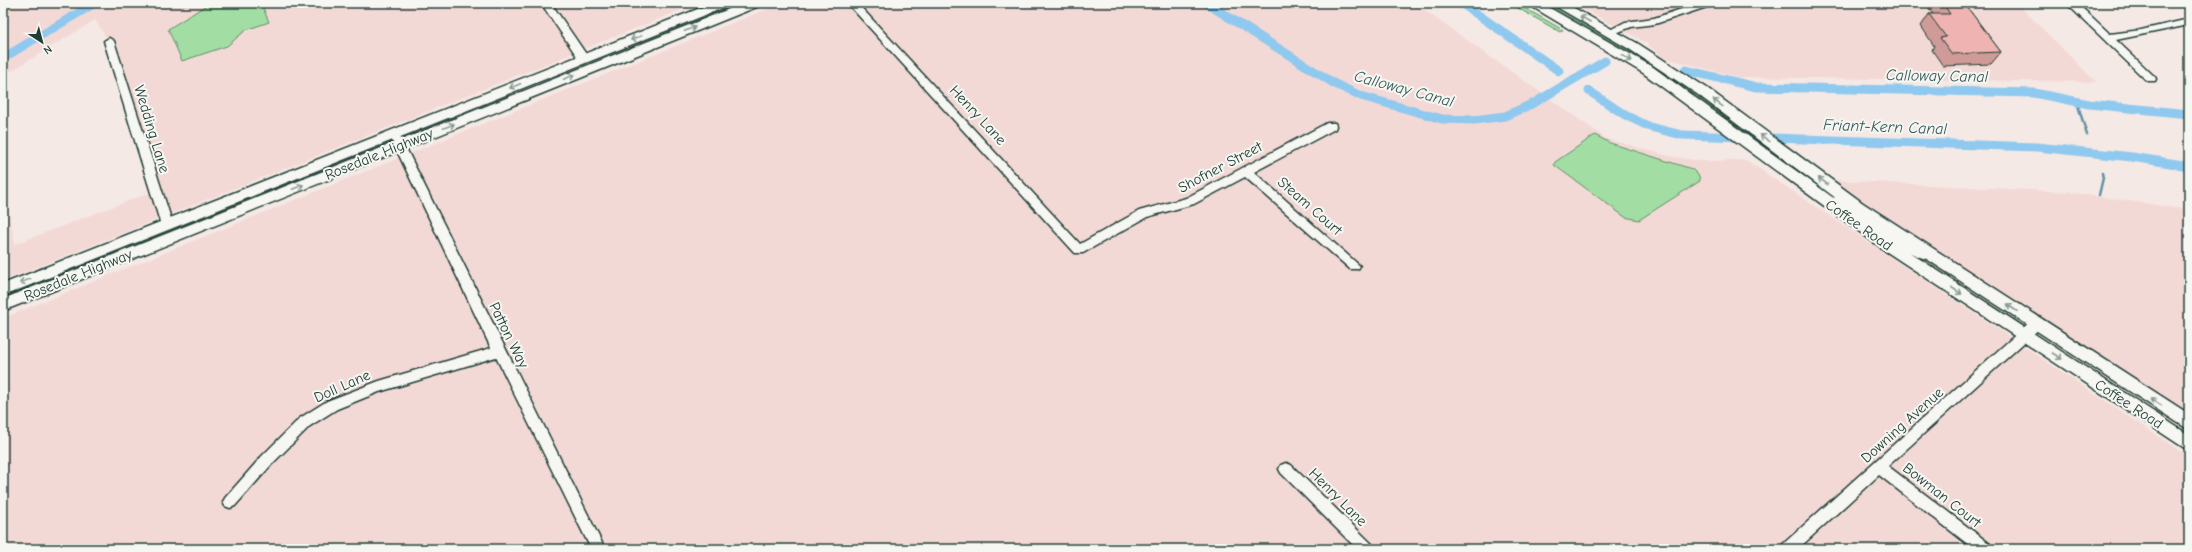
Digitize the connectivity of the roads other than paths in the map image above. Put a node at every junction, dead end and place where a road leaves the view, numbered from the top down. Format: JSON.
{"nodes":[{"id":1,"x":546,"y":3,"type":"edge"},
{"id":2,"x":744,"y":3,"type":"edge"},
{"id":3,"x":755,"y":3,"type":"edge"},
{"id":4,"x":852,"y":3,"type":"edge"},
{"id":5,"x":1533,"y":3,"type":"edge"},
{"id":6,"x":1556,"y":3,"type":"edge"},
{"id":7,"x":1709,"y":3,"type":"edge"},
{"id":8,"x":2071,"y":3,"type":"edge"},
{"id":9,"x":728,"y":7,"type":"edge"},
{"id":10,"x":2189,"y":22,"type":"edge"},
{"id":11,"x":1609,"y":33,"type":"junction"},
{"id":12,"x":2107,"y":38,"type":"junction"},
{"id":13,"x":109,"y":42,"type":"dead end"},
{"id":14,"x":584,"y":59,"type":"junction"},
{"id":15,"x":2151,"y":79,"type":"dead end"},
{"id":16,"x":1331,"y":126,"type":"dead end"},
{"id":17,"x":397,"y":140,"type":"junction"},
{"id":18,"x":1245,"y":171,"type":"junction"},
{"id":19,"x":281,"y":180,"type":"junction"},
{"id":20,"x":1818,"y":195,"type":"junction"},
{"id":21,"x":167,"y":225,"type":"junction"},
{"id":22,"x":159,"y":243,"type":"junction"},
{"id":23,"x":1079,"y":250,"type":"joint"},
{"id":24,"x":1938,"y":260,"type":"junction"},
{"id":25,"x":1354,"y":266,"type":"dead end"},
{"id":26,"x":3,"y":290,"type":"edge"},
{"id":27,"x":23,"y":297,"type":"junction"},
{"id":28,"x":3,"y":306,"type":"edge"},
{"id":29,"x":2036,"y":324,"type":"junction"},
{"id":30,"x":2024,"y":335,"type":"junction"},
{"id":31,"x":498,"y":351,"type":"junction"},
{"id":32,"x":2189,"y":423,"type":"edge"},
{"id":33,"x":2189,"y":444,"type":"edge"},
{"id":34,"x":1879,"y":467,"type":"junction"},
{"id":35,"x":1286,"y":469,"type":"dead end"},
{"id":36,"x":230,"y":502,"type":"dead end"},
{"id":37,"x":598,"y":549,"type":"edge"},
{"id":38,"x":1367,"y":549,"type":"edge"},
{"id":39,"x":1788,"y":549,"type":"edge"},
{"id":40,"x":1985,"y":549,"type":"edge"}],
"edges":[{"from":1,"to":14,"type":"street"},
{"from":2,"to":9,"type":"main road"},
{"from":3,"to":9,"type":"main road","name":"Rosedale Highway"},
{"from":4,"to":23,"type":"street","name":"Henry Lane"},
{"from":5,"to":20,"type":"main road","name":"Coffee Road","one_way":true},
{"from":11,"to":6,"type":"main road","name":"Coffee Road","one_way":true},
{"from":7,"to":11,"type":"street"},
{"from":8,"to":12,"type":"street"},
{"from":9,"to":14,"type":"main road","name":"Rosedale Highway","one_way":true},
{"from":17,"to":9,"type":"main road","name":"Rosedale Highway","one_way":true},
{"from":10,"to":12,"type":"street"},
{"from":24,"to":11,"type":"main road","name":"Coffee Road","one_way":true},
{"from":12,"to":15,"type":"street"},
{"from":13,"to":21,"type":"street","name":"Wedding Lane"},
{"from":14,"to":17,"type":"main road","name":"Rosedale Highway","one_way":true},
{"from":16,"to":18,"type":"street","name":"Shofner Street"},
{"from":17,"to":19,"type":"main road","name":"Rosedale Highway"},
{"from":22,"to":17,"type":"main road","name":"Rosedale Highway","one_way":true},
{"from":17,"to":31,"type":"street","name":"Patton Way"},
{"from":18,"to":23,"type":"street","name":"Shofner Street"},
{"from":18,"to":25,"type":"street","name":"Steam Court"},
{"from":19,"to":21,"type":"main road","name":"Rosedale Highway"},
{"from":19,"to":22,"type":"main road"},
{"from":20,"to":24,"type":"street"},
{"from":20,"to":30,"type":"main road","name":"Coffee Road","one_way":true},
{"from":21,"to":26,"type":"main road","name":"Rosedale Highway","one_way":true},
{"from":21,"to":27,"type":"main road"},
{"from":22,"to":27,"type":"main road","name":"Rosedale Highway"},
{"from":29,"to":24,"type":"main road","name":"Coffee Road","one_way":true},
{"from":27,"to":28,"type":"main road","name":"Rosedale Highway"},
{"from":29,"to":30,"type":"street","name":"Downing Avenue"},
{"from":32,"to":29,"type":"main road","name":"Coffee Road","one_way":true},
{"from":30,"to":33,"type":"main road","name":"Coffee Road","one_way":true},
{"from":30,"to":34,"type":"street","name":"Downing Avenue"},
{"from":31,"to":36,"type":"street","name":"Doll Lane"},
{"from":31,"to":37,"type":"street","name":"Patton Way"},
{"from":34,"to":39,"type":"street","name":"Downing Avenue"},
{"from":34,"to":40,"type":"street","name":"Bowman Court"},
{"from":35,"to":38,"type":"street","name":"Henry Lane"}]}
